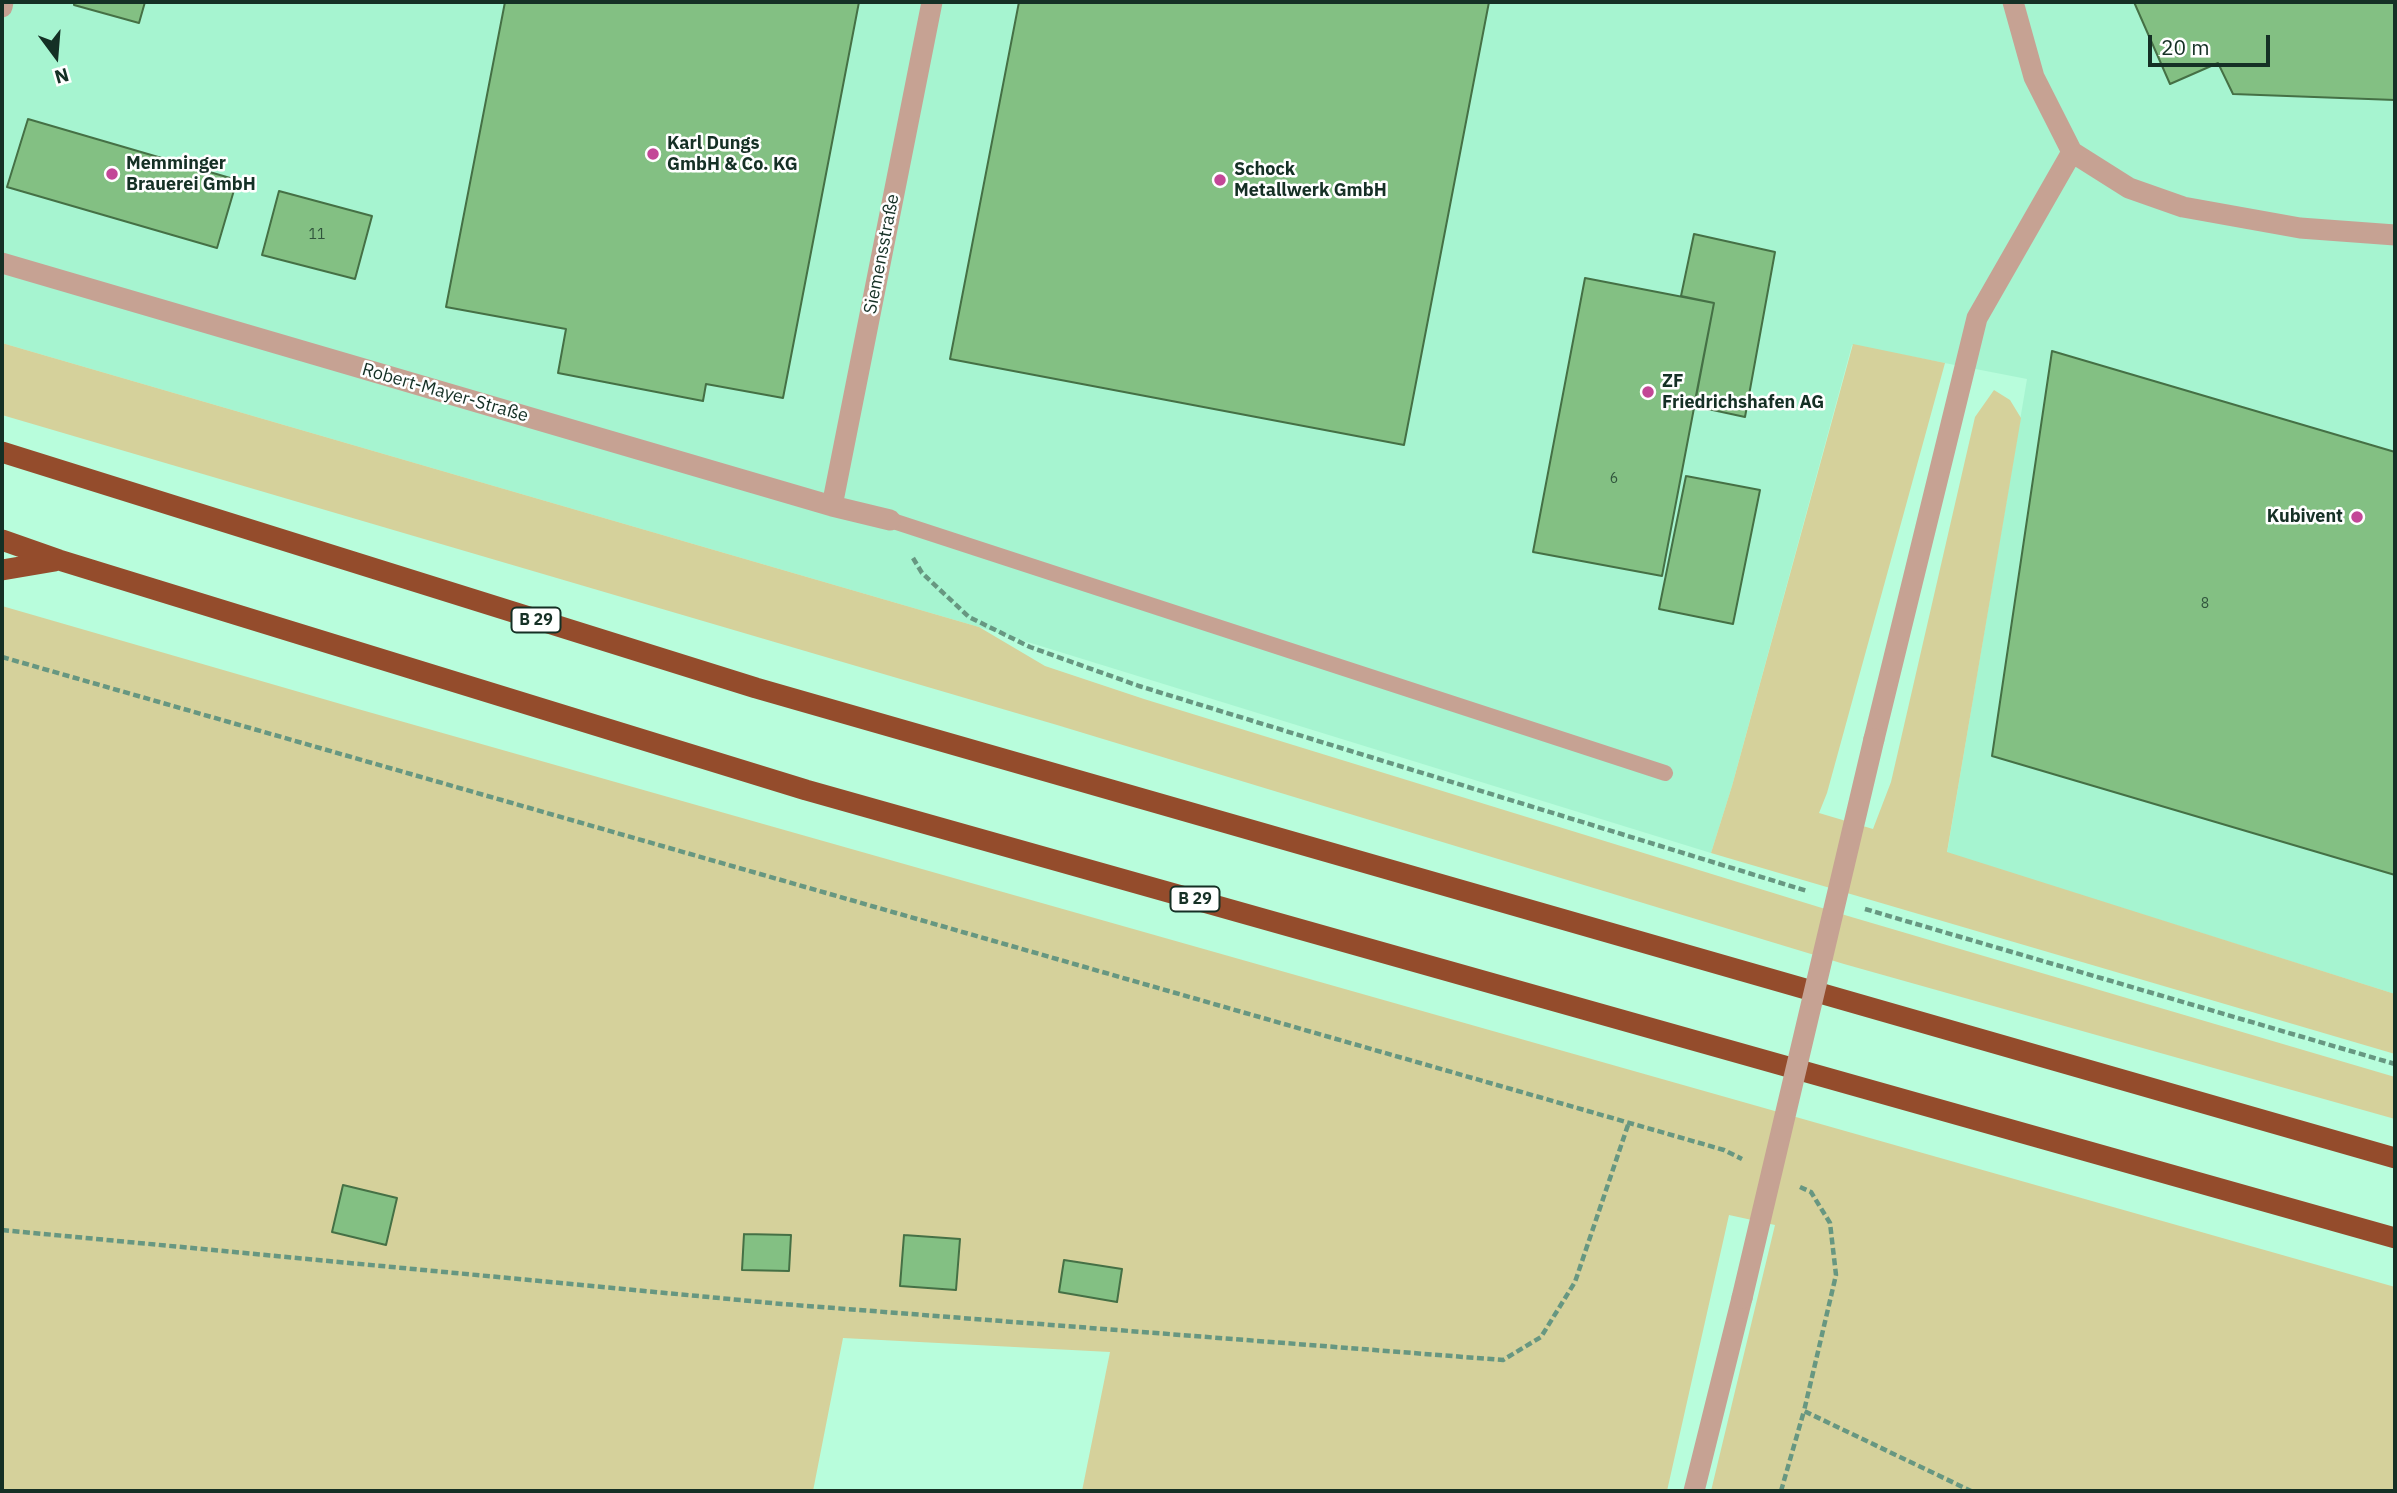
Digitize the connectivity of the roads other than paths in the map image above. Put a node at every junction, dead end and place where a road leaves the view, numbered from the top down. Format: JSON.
{"nodes":[{"id":1,"x":3,"y":2,"type":"edge"},
{"id":2,"x":932,"y":2,"type":"edge"},
{"id":3,"x":2013,"y":2,"type":"edge"},
{"id":4,"x":2,"y":7,"type":"edge"},
{"id":5,"x":2072,"y":152,"type":"junction"},
{"id":6,"x":2395,"y":235,"type":"edge"},
{"id":7,"x":2,"y":263,"type":"edge"},
{"id":8,"x":2,"y":452,"type":"edge"},
{"id":9,"x":832,"y":506,"type":"junction"},
{"id":10,"x":890,"y":520,"type":"joint"},
{"id":11,"x":2,"y":540,"type":"edge"},
{"id":12,"x":59,"y":560,"type":"junction"},
{"id":13,"x":2,"y":570,"type":"edge"},
{"id":14,"x":1665,"y":773,"type":"dead end"},
{"id":15,"x":2395,"y":1158,"type":"edge"},
{"id":16,"x":2395,"y":1238,"type":"edge"},
{"id":17,"x":1694,"y":1491,"type":"edge"}],
"edges":[{"from":1,"to":4,"type":"street"},
{"from":2,"to":9,"type":"street","name":"Siemensstraße"},
{"from":3,"to":5,"type":"street"},
{"from":5,"to":6,"type":"street"},
{"from":5,"to":17,"type":"street","bridge":true},
{"from":7,"to":9,"type":"street","name":"Robert-Mayer-Straße"},
{"from":8,"to":15,"type":"highway","number":"B 29"},
{"from":9,"to":10,"type":"street","name":"Robert-Mayer-Straße"},
{"from":10,"to":14,"type":"lane"},
{"from":11,"to":12,"type":"highway","number":"B 29"},
{"from":12,"to":13,"type":"highway"},
{"from":12,"to":16,"type":"highway","number":"B 29"}]}
